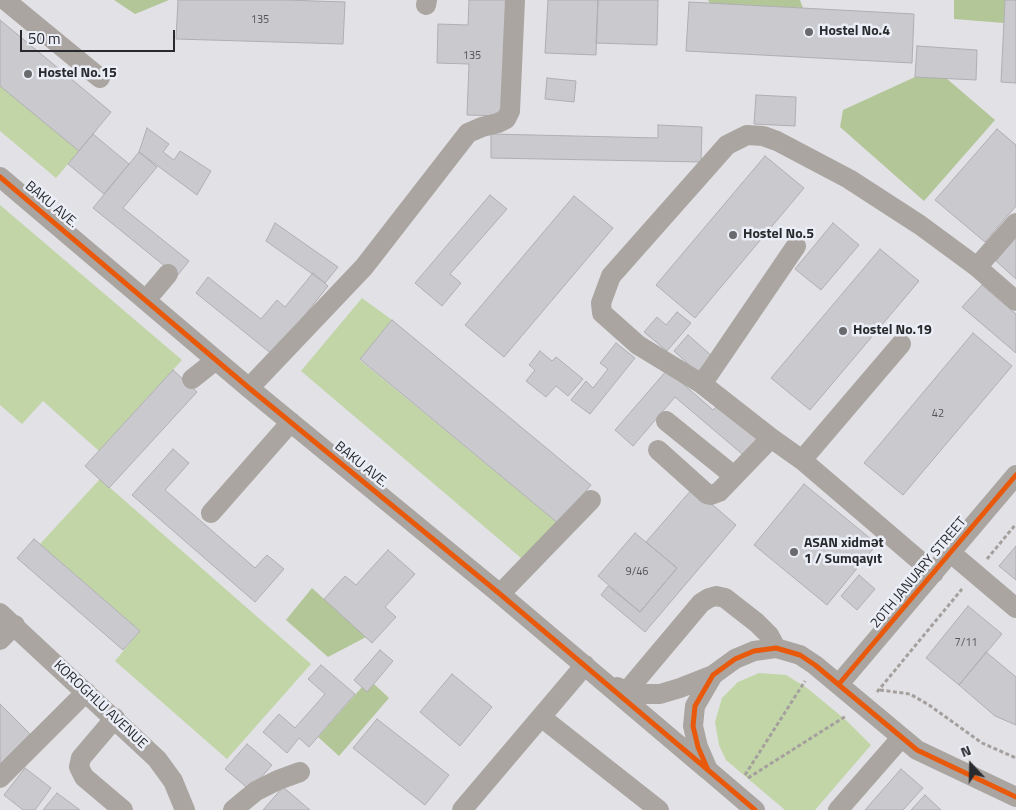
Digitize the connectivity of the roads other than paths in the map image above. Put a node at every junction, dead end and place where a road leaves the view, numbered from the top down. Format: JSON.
{"nodes":[{"id":1,"x":5,"y":0,"type":"edge"},
{"id":2,"x":515,"y":0,"type":"edge"},
{"id":3,"x":100,"y":78,"type":"dead end"},
{"id":4,"x":0,"y":177,"type":"edge"},
{"id":5,"x":1016,"y":223,"type":"edge"},
{"id":6,"x":796,"y":246,"type":"dead end"},
{"id":7,"x":977,"y":268,"type":"junction"},
{"id":8,"x":168,"y":274,"type":"dead end"},
{"id":9,"x":146,"y":300,"type":"junction"},
{"id":10,"x":1016,"y":301,"type":"edge"},
{"id":11,"x":901,"y":344,"type":"dead end"},
{"id":12,"x":216,"y":360,"type":"junction"},
{"id":13,"x":192,"y":379,"type":"dead end"},
{"id":14,"x":702,"y":384,"type":"junction"},
{"id":15,"x":249,"y":388,"type":"junction"},
{"id":16,"x":666,"y":420,"type":"dead end"},
{"id":17,"x":291,"y":422,"type":"junction"},
{"id":18,"x":771,"y":438,"type":"junction"},
{"id":19,"x":658,"y":450,"type":"dead end"},
{"id":20,"x":802,"y":460,"type":"junction"},
{"id":21,"x":1016,"y":475,"type":"edge"},
{"id":22,"x":734,"y":476,"type":"junction"},
{"id":23,"x":591,"y":500,"type":"dead end"},
{"id":24,"x":211,"y":513,"type":"dead end"},
{"id":25,"x":951,"y":553,"type":"junction"},
{"id":26,"x":934,"y":573,"type":"junction"},
{"id":27,"x":500,"y":594,"type":"junction"},
{"id":28,"x":1016,"y":608,"type":"edge"},
{"id":29,"x":7,"y":619,"type":"edge"},
{"id":30,"x":0,"y":640,"type":"edge"},
{"id":31,"x":776,"y":648,"type":"junction"},
{"id":32,"x":585,"y":665,"type":"junction"},
{"id":33,"x":712,"y":674,"type":"junction"},
{"id":34,"x":605,"y":683,"type":"junction"},
{"id":35,"x":839,"y":684,"type":"junction"},
{"id":36,"x":627,"y":691,"type":"junction"},
{"id":37,"x":86,"y":692,"type":"junction"},
{"id":38,"x":541,"y":717,"type":"junction"},
{"id":39,"x":115,"y":718,"type":"junction"},
{"id":40,"x":901,"y":738,"type":"junction"},
{"id":41,"x":708,"y":770,"type":"junction"},
{"id":42,"x":300,"y":772,"type":"dead end"},
{"id":43,"x":0,"y":778,"type":"edge"},
{"id":44,"x":1016,"y":798,"type":"edge"},
{"id":45,"x":122,"y":810,"type":"edge"},
{"id":46,"x":185,"y":810,"type":"edge"},
{"id":47,"x":233,"y":810,"type":"edge"},
{"id":48,"x":462,"y":810,"type":"edge"},
{"id":49,"x":659,"y":810,"type":"edge"},
{"id":50,"x":754,"y":810,"type":"edge"},
{"id":51,"x":838,"y":810,"type":"edge"}],
"edges":[{"from":1,"to":3,"type":"street"},
{"from":2,"to":15,"type":"street"},
{"from":4,"to":9,"type":"street","name":"BAKU AVE."},
{"from":5,"to":7,"type":"street"},
{"from":6,"to":14,"type":"street"},
{"from":7,"to":10,"type":"street"},
{"from":7,"to":14,"type":"street"},
{"from":8,"to":9,"type":"street"},
{"from":9,"to":12,"type":"street","name":"BAKU AVE."},
{"from":11,"to":20,"type":"street"},
{"from":12,"to":13,"type":"street"},
{"from":12,"to":15,"type":"street","name":"BAKU AVE."},
{"from":14,"to":18,"type":"street"},
{"from":15,"to":17,"type":"street","name":"BAKU AVE."},
{"from":16,"to":22,"type":"street"},
{"from":17,"to":24,"type":"street"},
{"from":17,"to":27,"type":"street","name":"BAKU AVE."},
{"from":18,"to":20,"type":"street"},
{"from":18,"to":22,"type":"street"},
{"from":19,"to":22,"type":"street"},
{"from":20,"to":26,"type":"street"},
{"from":21,"to":25,"type":"street","name":"20TH JANUARY STREET"},
{"from":23,"to":27,"type":"street"},
{"from":25,"to":26,"type":"street","name":"20TH JANUARY STREET"},
{"from":25,"to":28,"type":"street"},
{"from":26,"to":35,"type":"street","name":"20TH JANUARY STREET"},
{"from":27,"to":32,"type":"street","name":"BAKU AVE."},
{"from":29,"to":30,"type":"street"},
{"from":29,"to":37,"type":"street","name":"KOROGHLU AVENUE"},
{"from":31,"to":33,"type":"street"},
{"from":31,"to":35,"type":"street"},
{"from":31,"to":36,"type":"street"},
{"from":32,"to":34,"type":"street","name":"BAKU AVE."},
{"from":32,"to":38,"type":"street"},
{"from":33,"to":36,"type":"street"},
{"from":33,"to":41,"type":"street"},
{"from":34,"to":36,"type":"street"},
{"from":34,"to":41,"type":"street","name":"BAKU AVE."},
{"from":35,"to":40,"type":"street"},
{"from":37,"to":39,"type":"street","name":"KOROGHLU AVENUE"},
{"from":37,"to":43,"type":"street"},
{"from":38,"to":48,"type":"street"},
{"from":38,"to":49,"type":"street"},
{"from":39,"to":45,"type":"street"},
{"from":39,"to":46,"type":"street","name":"KOROGHLU AVENUE"},
{"from":40,"to":44,"type":"street"},
{"from":40,"to":51,"type":"street"},
{"from":41,"to":50,"type":"street","name":"BAKU AVE."},
{"from":42,"to":47,"type":"street"}]}
